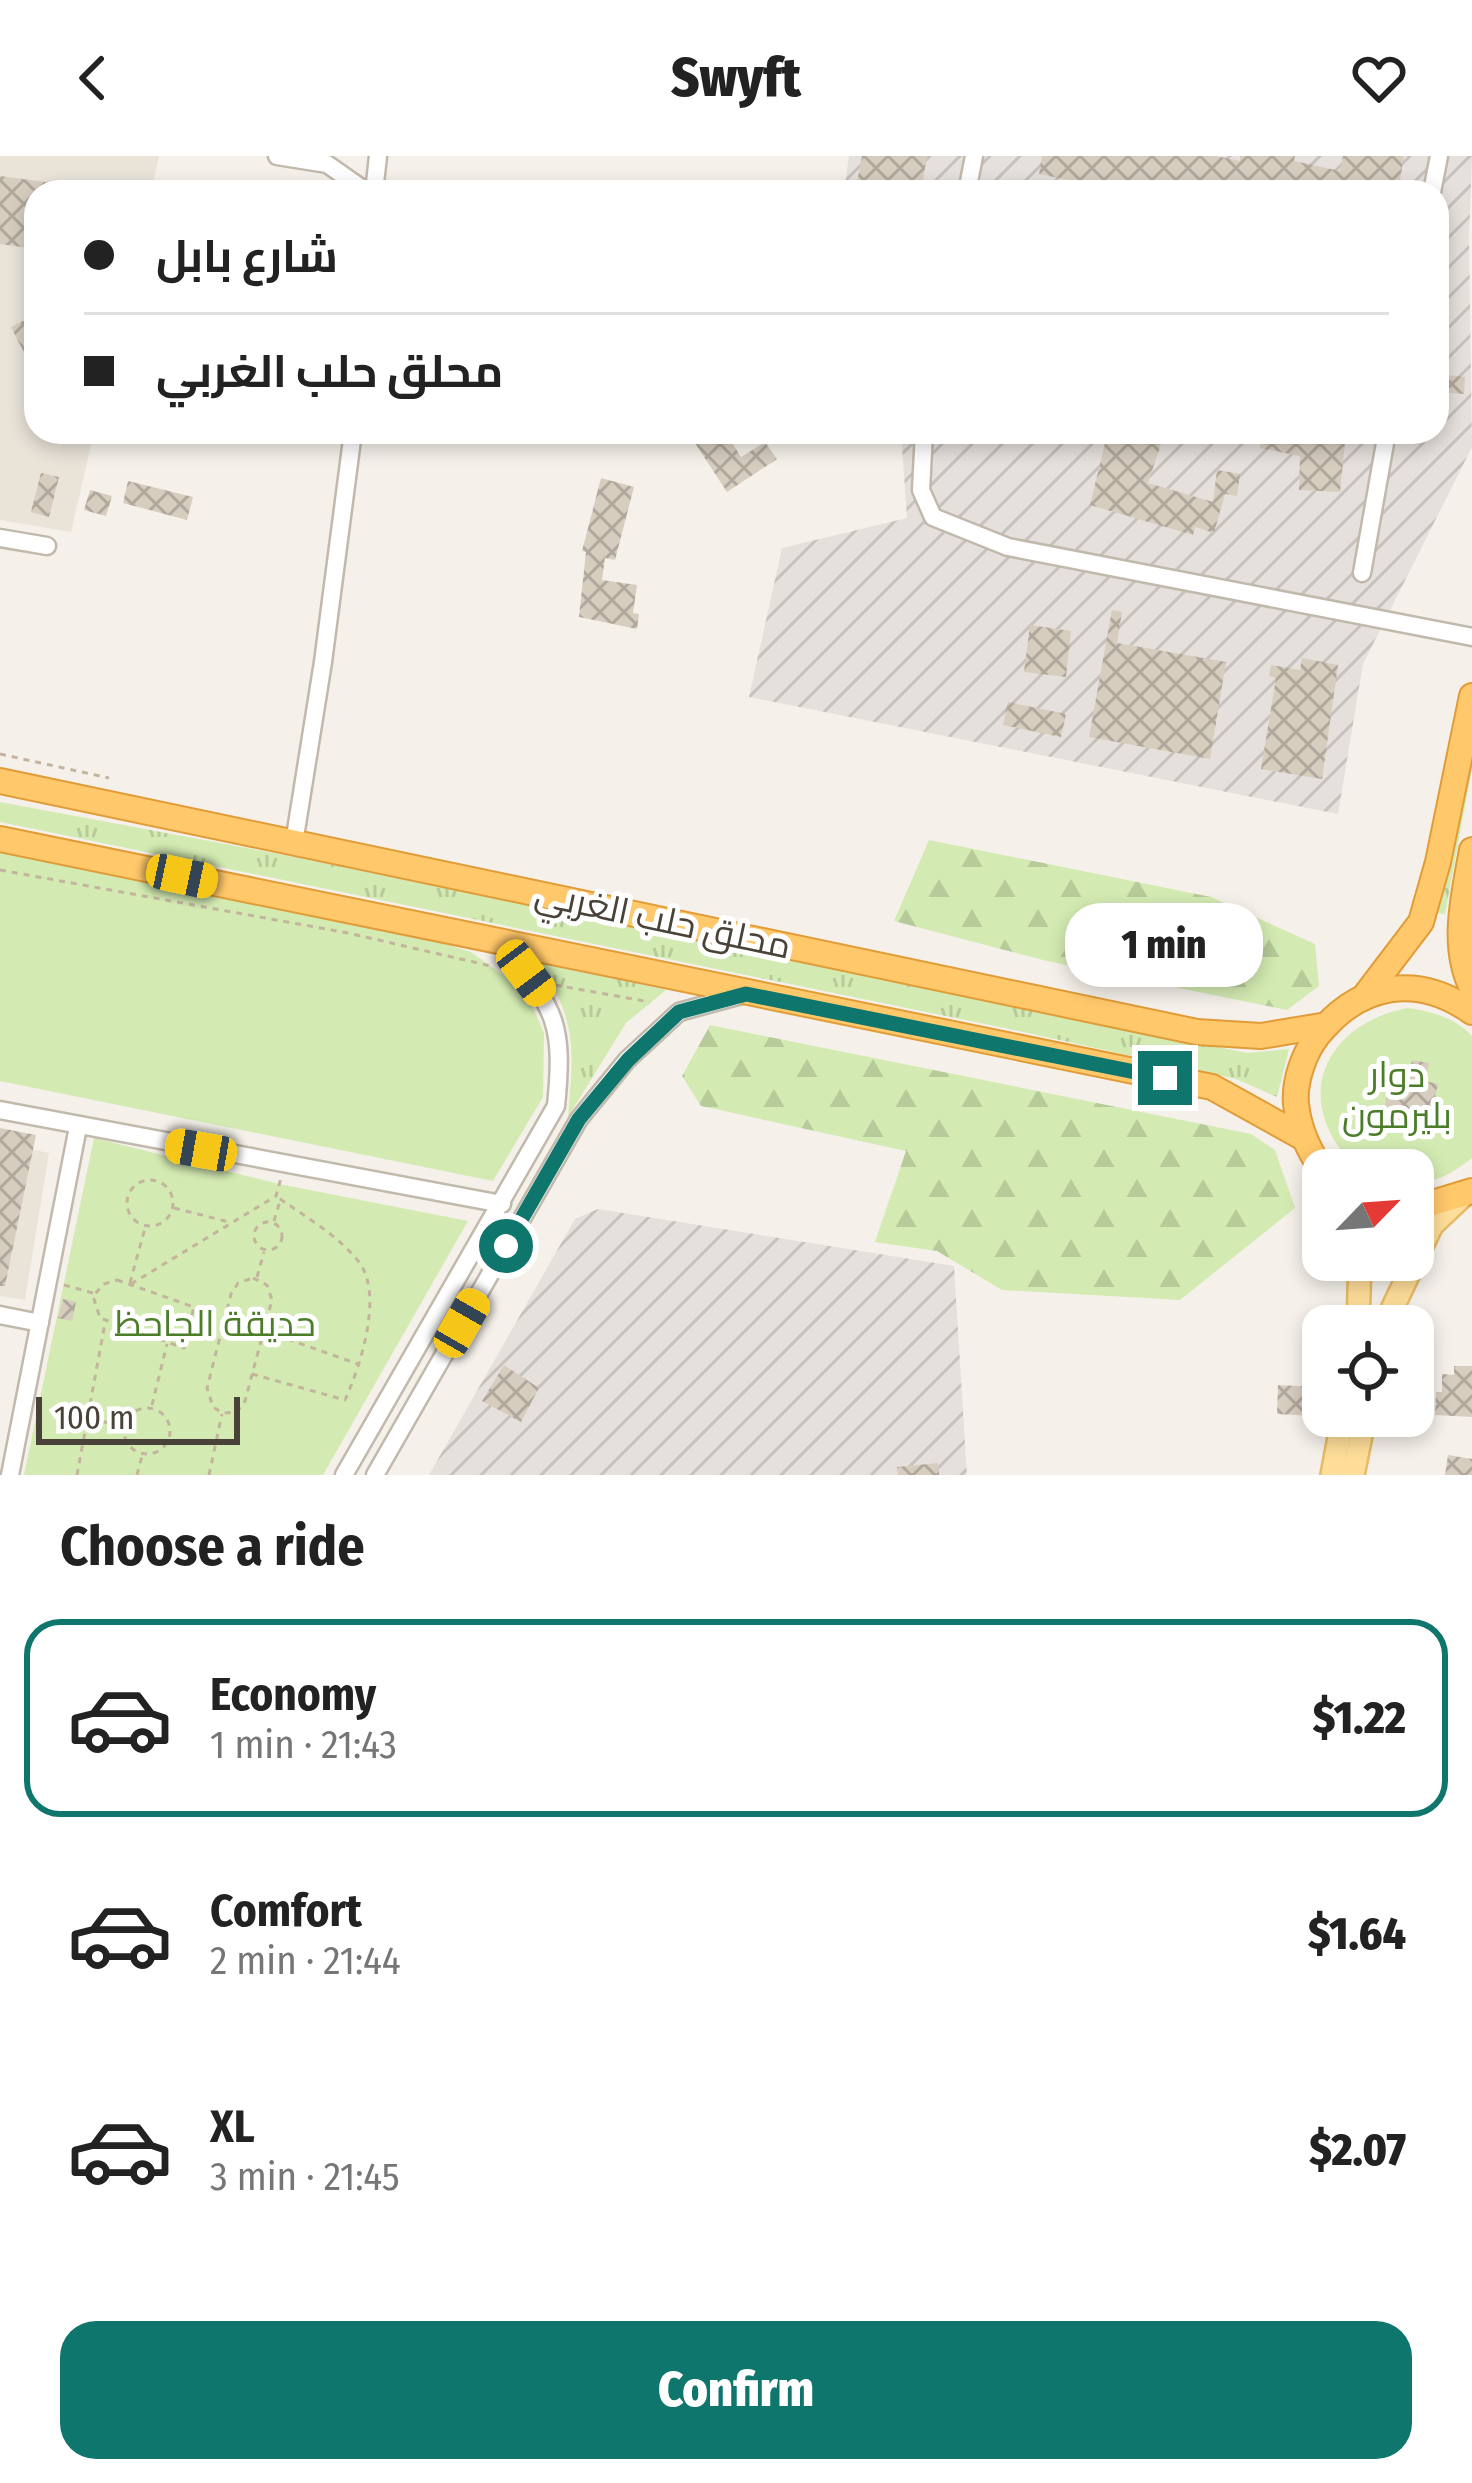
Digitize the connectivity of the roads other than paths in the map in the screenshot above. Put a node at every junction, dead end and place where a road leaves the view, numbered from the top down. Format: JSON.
{"nodes":[{"id":1,"x":277,"y":156,"type":"edge"},
{"id":2,"x":352,"y":180,"type":"edge"},
{"id":3,"x":351,"y":444,"type":"edge"},
{"id":4,"x":923,"y":444,"type":"edge"},
{"id":5,"x":1386,"y":444,"type":"edge"},
{"id":6,"x":0,"y":538,"type":"edge"},
{"id":7,"x":46,"y":546,"type":"dead end"},
{"id":8,"x":1361,"y":573,"type":"dead end"},
{"id":9,"x":1472,"y":638,"type":"edge"},
{"id":10,"x":1472,"y":696,"type":"edge"},
{"id":11,"x":0,"y":781,"type":"edge"},
{"id":12,"x":0,"y":839,"type":"edge"},
{"id":13,"x":294,"y":843,"type":"junction"},
{"id":14,"x":1472,"y":853,"type":"edge"},
{"id":15,"x":501,"y":940,"type":"junction"},
{"id":16,"x":1472,"y":988,"type":"edge"},
{"id":17,"x":746,"y":994,"type":"junction"},
{"id":18,"x":1364,"y":997,"type":"junction"},
{"id":19,"x":1472,"y":1012,"type":"edge"},
{"id":20,"x":1327,"y":1024,"type":"junction"},
{"id":21,"x":0,"y":1110,"type":"edge"},
{"id":22,"x":549,"y":1119,"type":"junction"},
{"id":23,"x":78,"y":1127,"type":"junction"},
{"id":24,"x":571,"y":1132,"type":"junction"},
{"id":25,"x":1302,"y":1137,"type":"junction"},
{"id":26,"x":1309,"y":1149,"type":"edge"},
{"id":27,"x":1470,"y":1191,"type":"edge"},
{"id":28,"x":1434,"y":1202,"type":"edge"},
{"id":29,"x":502,"y":1204,"type":"junction"},
{"id":30,"x":1394,"y":1305,"type":"edge"},
{"id":31,"x":0,"y":1315,"type":"edge"},
{"id":32,"x":40,"y":1323,"type":"junction"},
{"id":33,"x":1338,"y":1437,"type":"edge"},
{"id":34,"x":1361,"y":1437,"type":"edge"},
{"id":35,"x":10,"y":1475,"type":"edge"},
{"id":36,"x":344,"y":1475,"type":"edge"},
{"id":37,"x":375,"y":1475,"type":"edge"},
{"id":38,"x":1332,"y":1475,"type":"edge"},
{"id":39,"x":1353,"y":1475,"type":"edge"}],
"edges":[{"from":1,"to":2,"type":"street"},
{"from":3,"to":13,"type":"street"},
{"from":4,"to":9,"type":"street"},
{"from":5,"to":8,"type":"street"},
{"from":6,"to":7,"type":"street"},
{"from":10,"to":18,"type":"highway"},
{"from":11,"to":13,"type":"highway","name":"محلق حلب الغربي"},
{"from":12,"to":15,"type":"highway","name":"محلق حلب الغربي"},
{"from":13,"to":20,"type":"highway","name":"محلق حلب الغربي"},
{"from":14,"to":16,"type":"highway"},
{"from":15,"to":17,"type":"highway","name":"محلق حلب الغربي"},
{"from":15,"to":22,"type":"street"},
{"from":17,"to":24,"type":"street"},
{"from":17,"to":25,"type":"highway","name":"محلق حلب الغربي"},
{"from":18,"to":19,"type":"highway"},
{"from":18,"to":20,"type":"highway"},
{"from":20,"to":25,"type":"highway"},
{"from":21,"to":23,"type":"street"},
{"from":22,"to":24,"type":"street"},
{"from":22,"to":29,"type":"street"},
{"from":23,"to":29,"type":"street"},
{"from":23,"to":32,"type":"street"},
{"from":24,"to":37,"type":"street"},
{"from":25,"to":26,"type":"highway"},
{"from":27,"to":28,"type":"highway"},
{"from":27,"to":30,"type":"main road"},
{"from":29,"to":36,"type":"street"},
{"from":31,"to":32,"type":"street"},
{"from":32,"to":35,"type":"street"},
{"from":33,"to":38,"type":"main road"},
{"from":34,"to":39,"type":"main road"}]}
